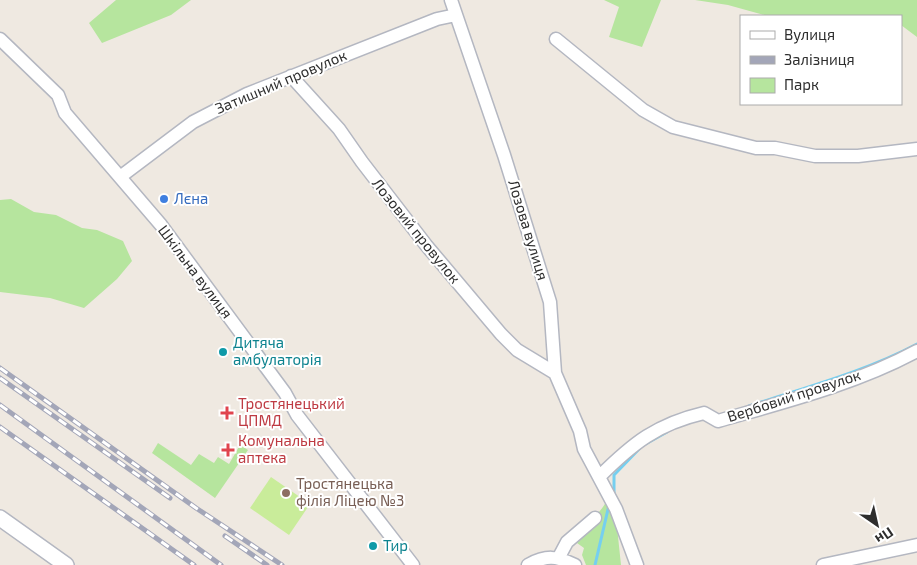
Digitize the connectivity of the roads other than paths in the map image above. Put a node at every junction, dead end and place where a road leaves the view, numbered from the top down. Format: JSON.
{"nodes":[{"id":1,"x":451,"y":0,"type":"edge"},
{"id":2,"x":456,"y":15,"type":"junction"},
{"id":3,"x":0,"y":39,"type":"edge"},
{"id":4,"x":556,"y":39,"type":"dead end"},
{"id":5,"x":291,"y":76,"type":"junction"},
{"id":6,"x":917,"y":149,"type":"edge"},
{"id":7,"x":120,"y":178,"type":"junction"},
{"id":8,"x":917,"y":351,"type":"edge"},
{"id":9,"x":555,"y":373,"type":"junction"},
{"id":10,"x":599,"y":477,"type":"junction"},
{"id":11,"x":0,"y":518,"type":"edge"},
{"id":12,"x":595,"y":518,"type":"dead end"},
{"id":13,"x":917,"y":545,"type":"edge"},
{"id":14,"x":559,"y":557,"type":"junction"},
{"id":15,"x":66,"y":565,"type":"edge"},
{"id":16,"x":413,"y":565,"type":"edge"},
{"id":17,"x":528,"y":565,"type":"edge"},
{"id":18,"x":575,"y":565,"type":"edge"},
{"id":19,"x":637,"y":565,"type":"edge"},
{"id":20,"x":823,"y":565,"type":"edge"}],
"edges":[{"from":1,"to":2,"type":"street","name":"Лозова вулиця"},
{"from":2,"to":5,"type":"street","name":"Затишний провулок"},
{"from":2,"to":9,"type":"street","name":"Лозова вулиця"},
{"from":3,"to":7,"type":"street","name":"Шкільна вулиця"},
{"from":4,"to":6,"type":"street"},
{"from":5,"to":7,"type":"street","name":"Затишний провулок"},
{"from":5,"to":9,"type":"street","name":"Лозовий провулок"},
{"from":7,"to":16,"type":"street","name":"Шкільна вулиця"},
{"from":8,"to":10,"type":"street","name":"Вербовий провулок"},
{"from":9,"to":10,"type":"street","name":"Лозова вулиця"},
{"from":10,"to":19,"type":"street","name":"Лозова вулиця"},
{"from":11,"to":15,"type":"street"},
{"from":12,"to":14,"type":"street"},
{"from":13,"to":20,"type":"street"},
{"from":14,"to":17,"type":"street"},
{"from":14,"to":18,"type":"street"}]}
